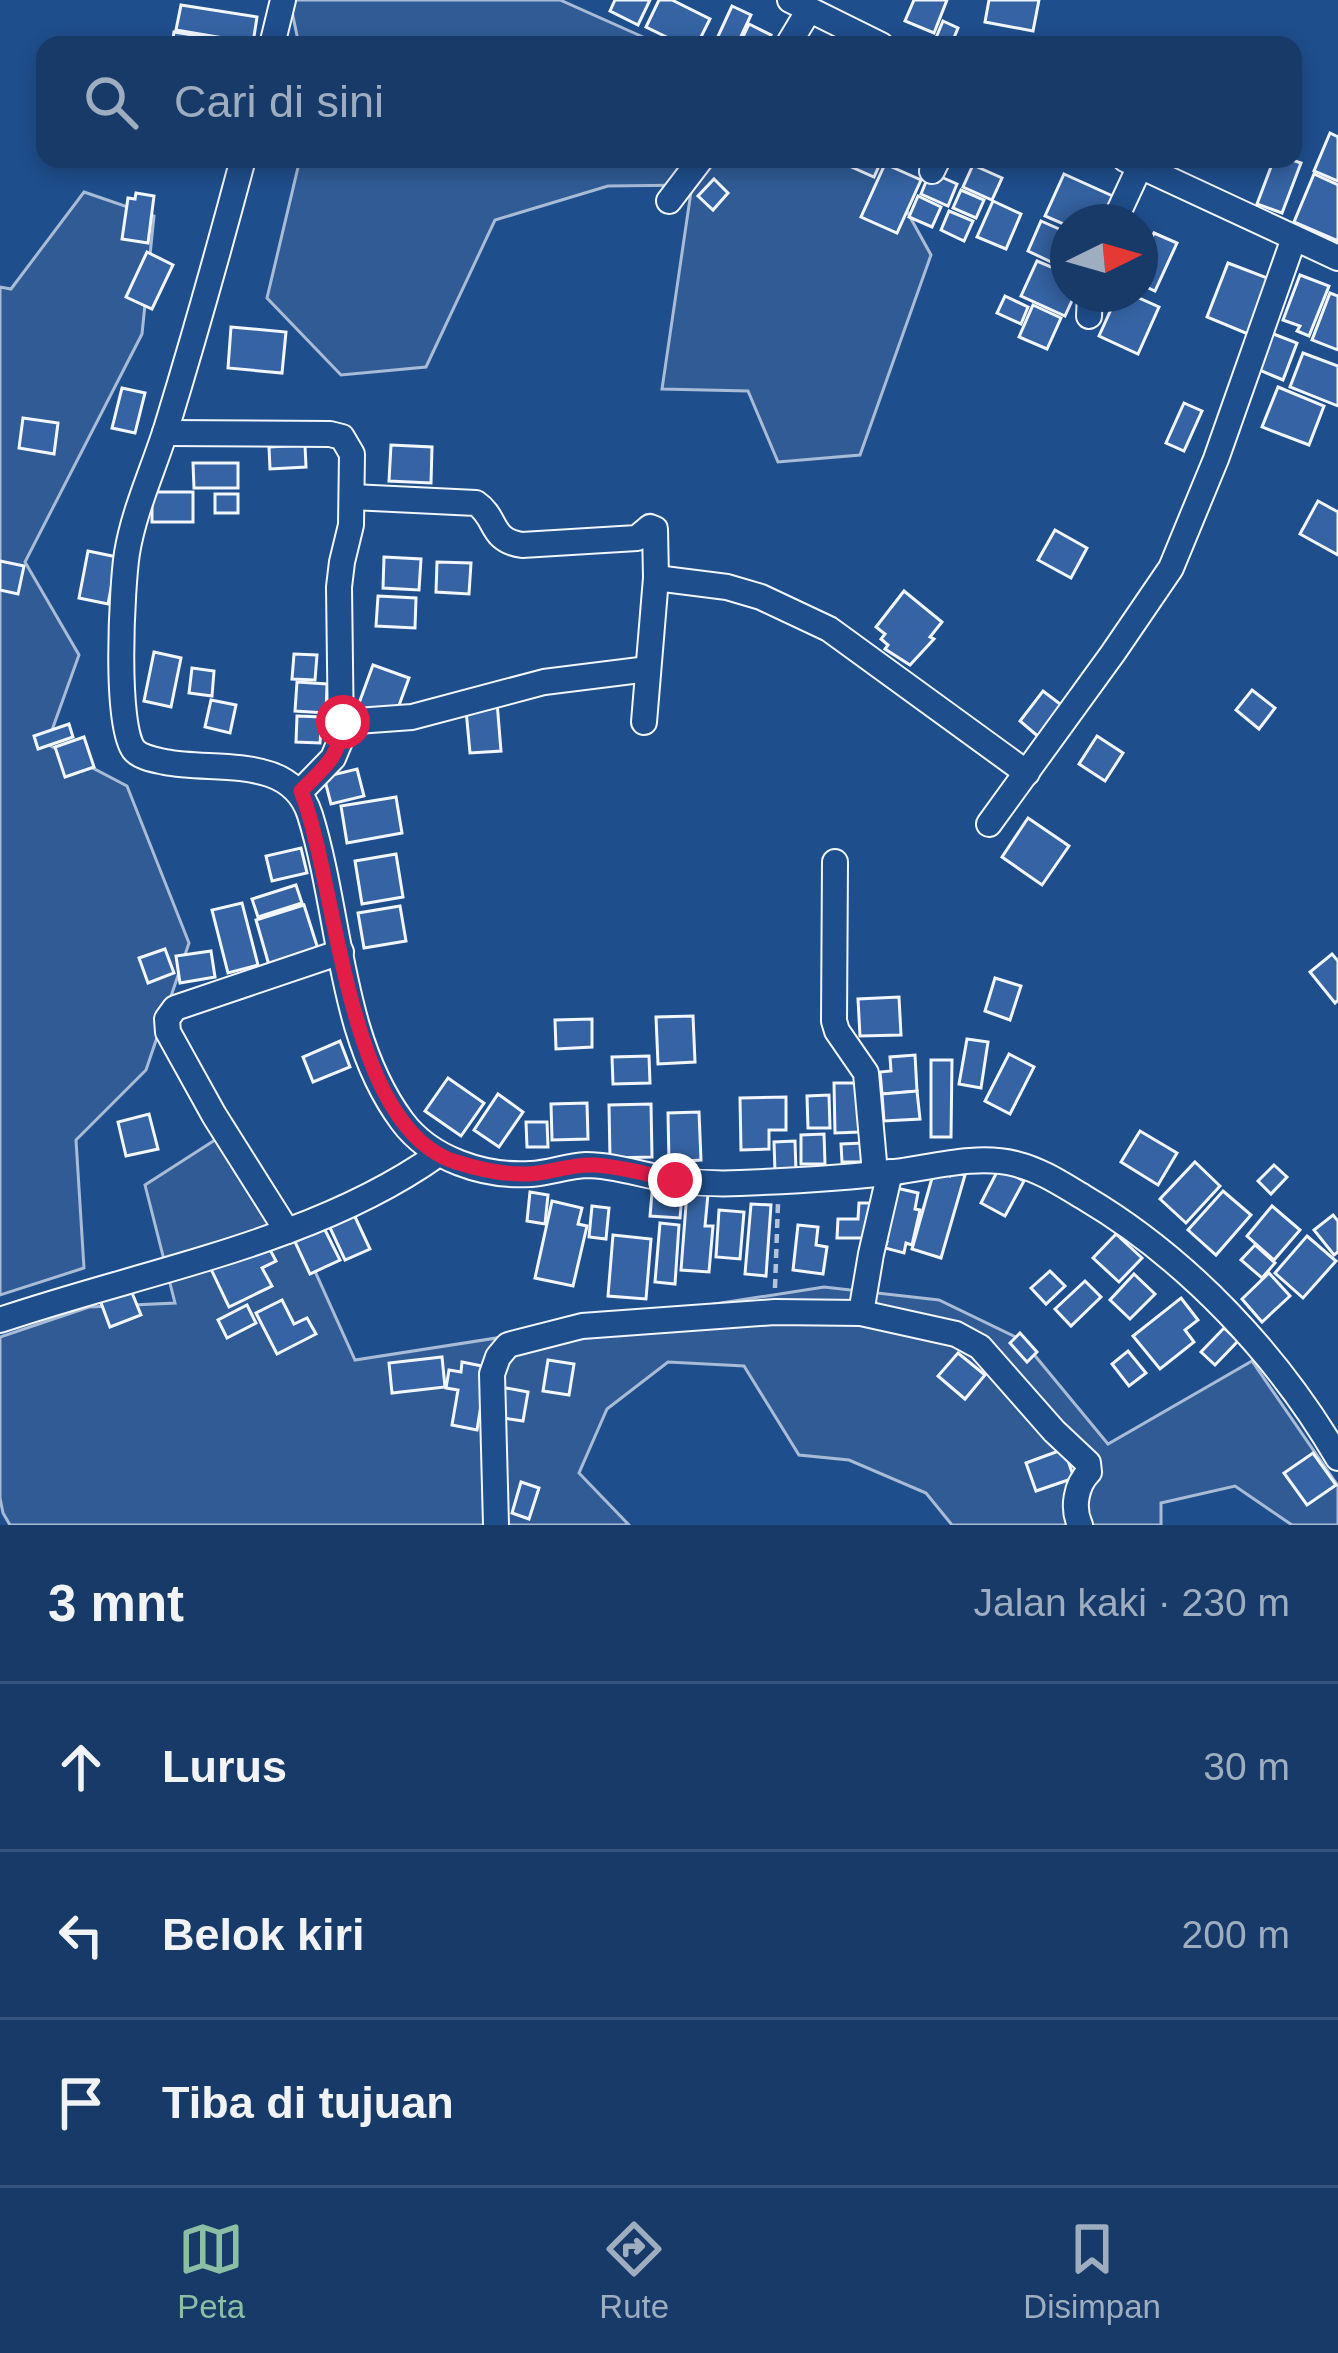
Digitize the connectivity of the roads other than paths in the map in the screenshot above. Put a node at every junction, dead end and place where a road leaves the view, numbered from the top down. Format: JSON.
{"nodes":[{"id":1,"x":283,"y":0,"type":"edge"},
{"id":2,"x":800,"y":5,"type":"edge"},
{"id":3,"x":274,"y":36,"type":"edge"},
{"id":4,"x":791,"y":36,"type":"edge"},
{"id":5,"x":863,"y":36,"type":"edge"},
{"id":6,"x":240,"y":168,"type":"edge"},
{"id":7,"x":693,"y":168,"type":"edge"},
{"id":8,"x":1130,"y":168,"type":"edge"},
{"id":9,"x":1145,"y":168,"type":"edge"},
{"id":10,"x":669,"y":201,"type":"dead end"},
{"id":11,"x":1119,"y":204,"type":"edge"},
{"id":12,"x":1294,"y":238,"type":"junction"},
{"id":13,"x":1338,"y":258,"type":"edge"},
{"id":14,"x":165,"y":433,"type":"junction"},
{"id":15,"x":352,"y":497,"type":"junction"},
{"id":16,"x":656,"y":578,"type":"junction"},
{"id":17,"x":648,"y":669,"type":"junction"},
{"id":18,"x":343,"y":722,"type":"junction"},
{"id":19,"x":644,"y":722,"type":"dead end"},
{"id":20,"x":1027,"y":773,"type":"junction"},
{"id":21,"x":301,"y":791,"type":"junction"},
{"id":22,"x":989,"y":824,"type":"dead end"},
{"id":23,"x":835,"y":862,"type":"dead end"},
{"id":24,"x":341,"y":952,"type":"junction"},
{"id":25,"x":437,"y":1155,"type":"junction"},
{"id":26,"x":882,"y":1173,"type":"junction"},
{"id":27,"x":286,"y":1231,"type":"junction"},
{"id":28,"x":861,"y":1313,"type":"junction"},
{"id":29,"x":0,"y":1320,"type":"edge"},
{"id":30,"x":1338,"y":1459,"type":"edge"},
{"id":31,"x":496,"y":1525,"type":"edge"},
{"id":32,"x":1080,"y":1525,"type":"edge"}],
"edges":[{"from":1,"to":3,"type":"street"},
{"from":2,"to":4,"type":"street"},
{"from":2,"to":5,"type":"street"},
{"from":6,"to":14,"type":"street"},
{"from":7,"to":10,"type":"street"},
{"from":8,"to":11,"type":"street"},
{"from":9,"to":12,"type":"street"},
{"from":12,"to":13,"type":"street"},
{"from":12,"to":20,"type":"street"},
{"from":14,"to":15,"type":"street"},
{"from":14,"to":21,"type":"street"},
{"from":15,"to":16,"type":"street"},
{"from":15,"to":18,"type":"street"},
{"from":16,"to":17,"type":"street"},
{"from":16,"to":20,"type":"street"},
{"from":17,"to":18,"type":"street"},
{"from":17,"to":19,"type":"street"},
{"from":18,"to":21,"type":"street"},
{"from":20,"to":22,"type":"street"},
{"from":21,"to":24,"type":"street"},
{"from":23,"to":26,"type":"street"},
{"from":24,"to":25,"type":"street"},
{"from":24,"to":27,"type":"street"},
{"from":25,"to":26,"type":"street"},
{"from":25,"to":27,"type":"street"},
{"from":26,"to":28,"type":"street"},
{"from":26,"to":30,"type":"street"},
{"from":27,"to":29,"type":"street"},
{"from":28,"to":31,"type":"street"},
{"from":28,"to":32,"type":"street"}]}
